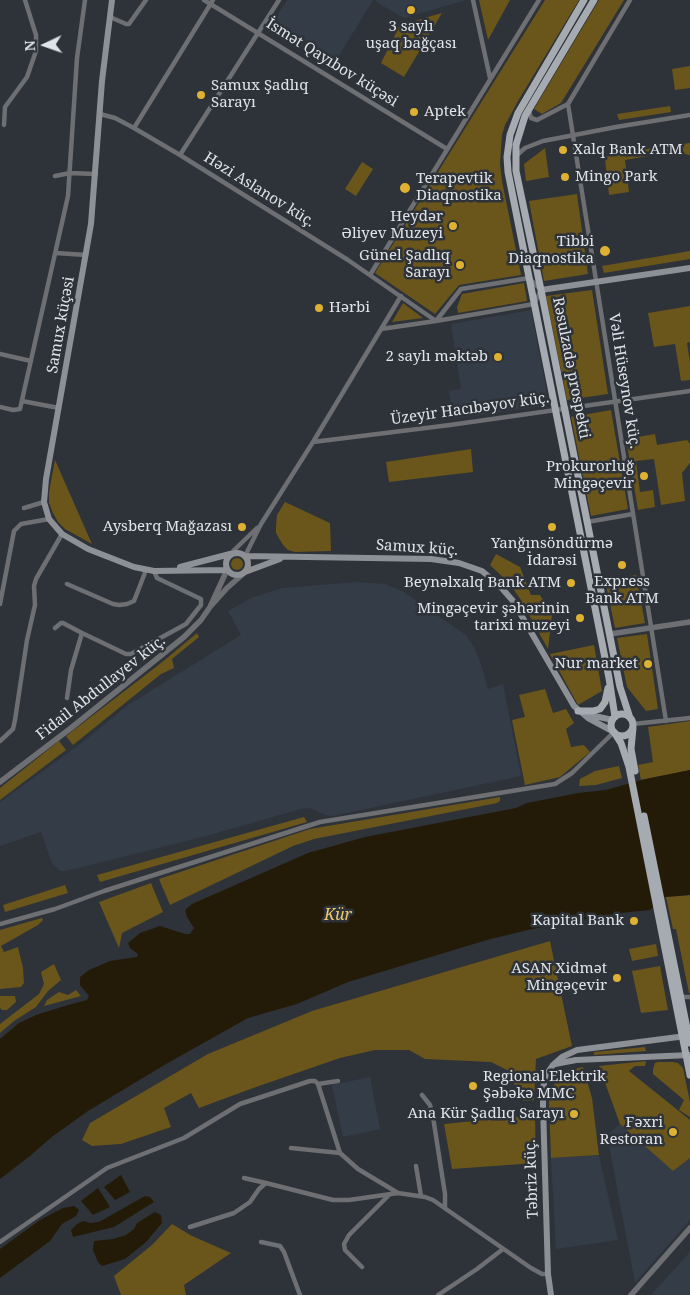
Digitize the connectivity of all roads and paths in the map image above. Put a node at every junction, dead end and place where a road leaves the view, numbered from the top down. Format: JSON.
{"nodes":[{"id":1,"x":25,"y":0,"type":"edge"},
{"id":2,"x":85,"y":0,"type":"edge"},
{"id":3,"x":112,"y":0,"type":"edge"},
{"id":4,"x":146,"y":0,"type":"edge"},
{"id":5,"x":204,"y":0,"type":"edge"},
{"id":6,"x":279,"y":0,"type":"edge"},
{"id":7,"x":472,"y":0,"type":"edge"},
{"id":8,"x":539,"y":0,"type":"edge"},
{"id":9,"x":584,"y":0,"type":"edge"},
{"id":10,"x":594,"y":0,"type":"edge"},
{"id":11,"x":630,"y":0,"type":"edge"},
{"id":12,"x":211,"y":2,"type":"edge"},
{"id":13,"x":110,"y":17,"type":"junction"},
{"id":14,"x":258,"y":32,"type":"junction"},
{"id":15,"x":490,"y":78,"type":"junction"},
{"id":16,"x":568,"y":104,"type":"junction"},
{"id":17,"x":528,"y":110,"type":"junction"},
{"id":18,"x":100,"y":114,"type":"junction"},
{"id":19,"x":690,"y":115,"type":"edge"},
{"id":20,"x":4,"y":125,"type":"dead end"},
{"id":21,"x":134,"y":128,"type":"junction"},
{"id":22,"x":573,"y":134,"type":"junction"},
{"id":23,"x":447,"y":149,"type":"junction"},
{"id":24,"x":180,"y":155,"type":"junction"},
{"id":25,"x":515,"y":157,"type":"junction"},
{"id":26,"x":512,"y":171,"type":"junction"},
{"id":27,"x":70,"y":173,"type":"junction"},
{"id":28,"x":96,"y":174,"type":"junction"},
{"id":29,"x":55,"y":176,"type":"dead end"},
{"id":30,"x":56,"y":254,"type":"junction"},
{"id":31,"x":86,"y":255,"type":"junction"},
{"id":32,"x":690,"y":268,"type":"edge"},
{"id":33,"x":370,"y":275,"type":"junction"},
{"id":34,"x":529,"y":278,"type":"junction"},
{"id":35,"x":596,"y":283,"type":"junction"},
{"id":36,"x":541,"y":290,"type":"junction"},
{"id":37,"x":401,"y":296,"type":"junction"},
{"id":38,"x":534,"y":304,"type":"junction"},
{"id":39,"x":436,"y":321,"type":"junction"},
{"id":40,"x":381,"y":329,"type":"junction"},
{"id":41,"x":0,"y":354,"type":"edge"},
{"id":42,"x":31,"y":360,"type":"junction"},
{"id":43,"x":690,"y":391,"type":"edge"},
{"id":44,"x":22,"y":400,"type":"junction"},
{"id":45,"x":614,"y":402,"type":"junction"},
{"id":46,"x":0,"y":407,"type":"edge"},
{"id":47,"x":59,"y":408,"type":"junction"},
{"id":48,"x":565,"y":409,"type":"junction"},
{"id":49,"x":556,"y":410,"type":"junction"},
{"id":50,"x":313,"y":442,"type":"junction"},
{"id":51,"x":44,"y":502,"type":"junction"},
{"id":52,"x":24,"y":508,"type":"dead end"},
{"id":53,"x":633,"y":514,"type":"junction"},
{"id":54,"x":50,"y":518,"type":"junction"},
{"id":55,"x":588,"y":522,"type":"junction"},
{"id":56,"x":261,"y":524,"type":"junction"},
{"id":57,"x":62,"y":534,"type":"junction"},
{"id":58,"x":230,"y":554,"type":"junction"},
{"id":59,"x":245,"y":556,"type":"junction"},
{"id":60,"x":286,"y":557,"type":"junction"},
{"id":61,"x":146,"y":570,"type":"junction"},
{"id":62,"x":169,"y":570,"type":"junction"},
{"id":63,"x":227,"y":570,"type":"junction"},
{"id":64,"x":154,"y":571,"type":"junction"},
{"id":65,"x":243,"y":574,"type":"junction"},
{"id":66,"x":67,"y":584,"type":"dead end"},
{"id":67,"x":0,"y":604,"type":"edge"},
{"id":68,"x":210,"y":607,"type":"junction"},
{"id":69,"x":690,"y":622,"type":"edge"},
{"id":70,"x":56,"y":628,"type":"dead end"},
{"id":71,"x":651,"y":628,"type":"junction"},
{"id":72,"x":82,"y":633,"type":"junction"},
{"id":73,"x":610,"y":634,"type":"junction"},
{"id":74,"x":609,"y":678,"type":"junction"},
{"id":75,"x":67,"y":698,"type":"dead end"},
{"id":76,"x":578,"y":710,"type":"junction"},
{"id":77,"x":690,"y":718,"type":"edge"},
{"id":78,"x":614,"y":719,"type":"junction"},
{"id":79,"x":666,"y":721,"type":"junction"},
{"id":80,"x":632,"y":723,"type":"junction"},
{"id":81,"x":614,"y":732,"type":"junction"},
{"id":82,"x":0,"y":741,"type":"edge"},
{"id":83,"x":632,"y":766,"type":"junction"},
{"id":84,"x":0,"y":782,"type":"edge"},
{"id":85,"x":0,"y":924,"type":"edge"},
{"id":86,"x":665,"y":928,"type":"junction"},
{"id":87,"x":681,"y":997,"type":"junction"},
{"id":88,"x":690,"y":997,"type":"edge"},
{"id":89,"x":686,"y":1036,"type":"junction"},
{"id":90,"x":690,"y":1043,"type":"edge"},
{"id":91,"x":688,"y":1055,"type":"edge"},
{"id":92,"x":553,"y":1065,"type":"junction"},
{"id":93,"x":690,"y":1075,"type":"edge"},
{"id":94,"x":338,"y":1081,"type":"dead end"},
{"id":95,"x":318,"y":1084,"type":"junction"},
{"id":96,"x":422,"y":1095,"type":"dead end"},
{"id":97,"x":291,"y":1148,"type":"dead end"},
{"id":98,"x":340,"y":1153,"type":"junction"},
{"id":99,"x":416,"y":1166,"type":"dead end"},
{"id":100,"x":244,"y":1178,"type":"dead end"},
{"id":101,"x":266,"y":1183,"type":"junction"},
{"id":102,"x":398,"y":1193,"type":"junction"},
{"id":103,"x":390,"y":1194,"type":"junction"},
{"id":104,"x":421,"y":1196,"type":"junction"},
{"id":105,"x":445,"y":1208,"type":"junction"},
{"id":106,"x":190,"y":1226,"type":"dead end"},
{"id":107,"x":690,"y":1228,"type":"edge"},
{"id":108,"x":0,"y":1242,"type":"edge"},
{"id":109,"x":261,"y":1242,"type":"dead end"},
{"id":110,"x":503,"y":1249,"type":"junction"},
{"id":111,"x":362,"y":1267,"type":"dead end"},
{"id":112,"x":548,"y":1274,"type":"junction"},
{"id":113,"x":300,"y":1295,"type":"edge"},
{"id":114,"x":438,"y":1295,"type":"edge"},
{"id":115,"x":551,"y":1295,"type":"edge"},
{"id":116,"x":631,"y":1295,"type":"edge"}],
"edges":[{"from":1,"to":20,"type":"street"},
{"from":2,"to":27,"type":"street"},
{"from":3,"to":13,"type":"main road","name":"Samux küçəsi"},
{"from":4,"to":13,"type":"street"},
{"from":5,"to":12,"type":"street","name":"İsmət Qayıbov küçəsi"},
{"from":6,"to":14,"type":"street"},
{"from":7,"to":15,"type":"street"},
{"from":8,"to":15,"type":"street"},
{"from":9,"to":26,"type":"main road"},
{"from":10,"to":17,"type":"main road"},
{"from":11,"to":16,"type":"street"},
{"from":12,"to":14,"type":"street","name":"İsmət Qayıbov küçəsi"},
{"from":12,"to":21,"type":"street"},
{"from":13,"to":18,"type":"main road","name":"Samux küçəsi"},
{"from":14,"to":23,"type":"street","name":"İsmət Qayıbov küçəsi"},
{"from":14,"to":24,"type":"street"},
{"from":15,"to":23,"type":"street"},
{"from":16,"to":17,"type":"street"},
{"from":16,"to":22,"type":"street","name":"Vəli Hüseynov küç."},
{"from":17,"to":25,"type":"main road"},
{"from":18,"to":21,"type":"street","name":"Həzi Aslanov küç."},
{"from":18,"to":28,"type":"main road","name":"Samux küçəsi"},
{"from":19,"to":22,"type":"street"},
{"from":21,"to":24,"type":"street","name":"Həzi Aslanov küç."},
{"from":22,"to":25,"type":"street"},
{"from":22,"to":35,"type":"street","name":"Vəli Hüseynov küç."},
{"from":23,"to":33,"type":"street"},
{"from":24,"to":33,"type":"street","name":"Həzi Aslanov küç."},
{"from":25,"to":26,"type":"main road"},
{"from":26,"to":34,"type":"main road","name":"Rəsulzadə prospekti"},
{"from":26,"to":36,"type":"main road","name":"Rəsulzadə prospekti"},
{"from":27,"to":28,"type":"street"},
{"from":27,"to":29,"type":"street"},
{"from":27,"to":30,"type":"street"},
{"from":28,"to":31,"type":"main road","name":"Samux küçəsi"},
{"from":30,"to":31,"type":"street"},
{"from":30,"to":42,"type":"street"},
{"from":31,"to":47,"type":"main road","name":"Samux küçəsi"},
{"from":32,"to":35,"type":"main road"},
{"from":33,"to":37,"type":"street","name":"Həzi Aslanov küç."},
{"from":34,"to":36,"type":"street"},
{"from":34,"to":38,"type":"main road","name":"Rəsulzadə prospekti"},
{"from":34,"to":39,"type":"street"},
{"from":35,"to":36,"type":"main road"},
{"from":35,"to":45,"type":"street","name":"Vəli Hüseynov küç."},
{"from":36,"to":38,"type":"street"},
{"from":36,"to":48,"type":"main road","name":"Rəsulzadə prospekti"},
{"from":37,"to":39,"type":"street","name":"Həzi Aslanov küç."},
{"from":37,"to":40,"type":"street"},
{"from":38,"to":39,"type":"street"},
{"from":38,"to":49,"type":"main road","name":"Rəsulzadə prospekti"},
{"from":39,"to":40,"type":"street"},
{"from":40,"to":50,"type":"street"},
{"from":41,"to":42,"type":"street"},
{"from":42,"to":44,"type":"street"},
{"from":43,"to":45,"type":"street","name":"Üzeyir Hacıbəyov küç."},
{"from":44,"to":46,"type":"street"},
{"from":44,"to":47,"type":"street"},
{"from":45,"to":48,"type":"street","name":"Üzeyir Hacıbəyov küç."},
{"from":45,"to":53,"type":"street","name":"Vəli Hüseynov küç."},
{"from":47,"to":51,"type":"main road","name":"Samux küçəsi"},
{"from":48,"to":49,"type":"street","name":"Üzeyir Hacıbəyov küç."},
{"from":48,"to":55,"type":"main road","name":"Rəsulzadə prospekti"},
{"from":49,"to":50,"type":"street","name":"Üzeyir Hacıbəyov küç."},
{"from":49,"to":74,"type":"main road","name":"Rəsulzadə prospekti"},
{"from":50,"to":56,"type":"street"},
{"from":51,"to":52,"type":"street"},
{"from":51,"to":54,"type":"main road","name":"Samux küçəsi"},
{"from":53,"to":55,"type":"street"},
{"from":53,"to":71,"type":"street","name":"Vəli Hüseynov küç."},
{"from":54,"to":57,"type":"main road","name":"Samux küçəsi"},
{"from":54,"to":67,"type":"street"},
{"from":55,"to":73,"type":"main road","name":"Rəsulzadə prospekti"},
{"from":56,"to":58,"type":"street"},
{"from":56,"to":59,"type":"street"},
{"from":57,"to":61,"type":"main road","name":"Samux küçəsi"},
{"from":57,"to":82,"type":"street"},
{"from":58,"to":59,"type":"main road"},
{"from":58,"to":62,"type":"main road"},
{"from":58,"to":63,"type":"main road"},
{"from":59,"to":60,"type":"main road","name":"Samux küç."},
{"from":59,"to":65,"type":"main road"},
{"from":60,"to":65,"type":"main road"},
{"from":60,"to":76,"type":"main road","name":"Samux küç."},
{"from":61,"to":64,"type":"main road","name":"Samux küçəsi"},
{"from":61,"to":66,"type":"street"},
{"from":62,"to":63,"type":"main road"},
{"from":62,"to":64,"type":"main road","name":"Samux küçəsi"},
{"from":63,"to":65,"type":"main road"},
{"from":63,"to":68,"type":"street"},
{"from":64,"to":72,"type":"street"},
{"from":65,"to":68,"type":"street"},
{"from":68,"to":84,"type":"street","name":"Fidail Abdullayev küç."},
{"from":69,"to":71,"type":"street"},
{"from":70,"to":72,"type":"street"},
{"from":71,"to":73,"type":"street"},
{"from":71,"to":79,"type":"street","name":"Vəli Hüseynov küç."},
{"from":72,"to":75,"type":"street"},
{"from":73,"to":80,"type":"main road","name":"Rəsulzadə prospekti"},
{"from":74,"to":76,"type":"main road"},
{"from":74,"to":78,"type":"main road","name":"Rəsulzadə prospekti"},
{"from":76,"to":78,"type":"main road"},
{"from":76,"to":81,"type":"main road","name":"Samux küç."},
{"from":77,"to":79,"type":"street"},
{"from":78,"to":80,"type":"main road"},
{"from":78,"to":81,"type":"main road"},
{"from":79,"to":80,"type":"street"},
{"from":80,"to":81,"type":"main road"},
{"from":80,"to":83,"type":"main road","name":"Rəsulzadə prospekti"},
{"from":81,"to":83,"type":"main road"},
{"from":81,"to":85,"type":"street"},
{"from":83,"to":86,"type":"main road"},
{"from":86,"to":87,"type":"main road"},
{"from":86,"to":89,"type":"main road"},
{"from":87,"to":88,"type":"street"},
{"from":87,"to":89,"type":"main road"},
{"from":89,"to":90,"type":"main road"},
{"from":89,"to":91,"type":"main road"},
{"from":89,"to":92,"type":"main road"},
{"from":91,"to":92,"type":"main road"},
{"from":91,"to":93,"type":"main road"},
{"from":92,"to":112,"type":"main road","name":"Təbriz küç."},
{"from":94,"to":95,"type":"street"},
{"from":95,"to":98,"type":"street"},
{"from":95,"to":108,"type":"street"},
{"from":96,"to":105,"type":"street"},
{"from":97,"to":98,"type":"street"},
{"from":98,"to":102,"type":"street"},
{"from":99,"to":104,"type":"street"},
{"from":100,"to":101,"type":"street"},
{"from":101,"to":103,"type":"street"},
{"from":101,"to":106,"type":"street"},
{"from":102,"to":103,"type":"street"},
{"from":102,"to":104,"type":"street"},
{"from":103,"to":111,"type":"street"},
{"from":104,"to":105,"type":"street"},
{"from":105,"to":110,"type":"street"},
{"from":107,"to":116,"type":"street"},
{"from":109,"to":113,"type":"street"},
{"from":110,"to":112,"type":"street"},
{"from":110,"to":114,"type":"street"},
{"from":112,"to":115,"type":"main road","name":"Təbriz küç."}]}
